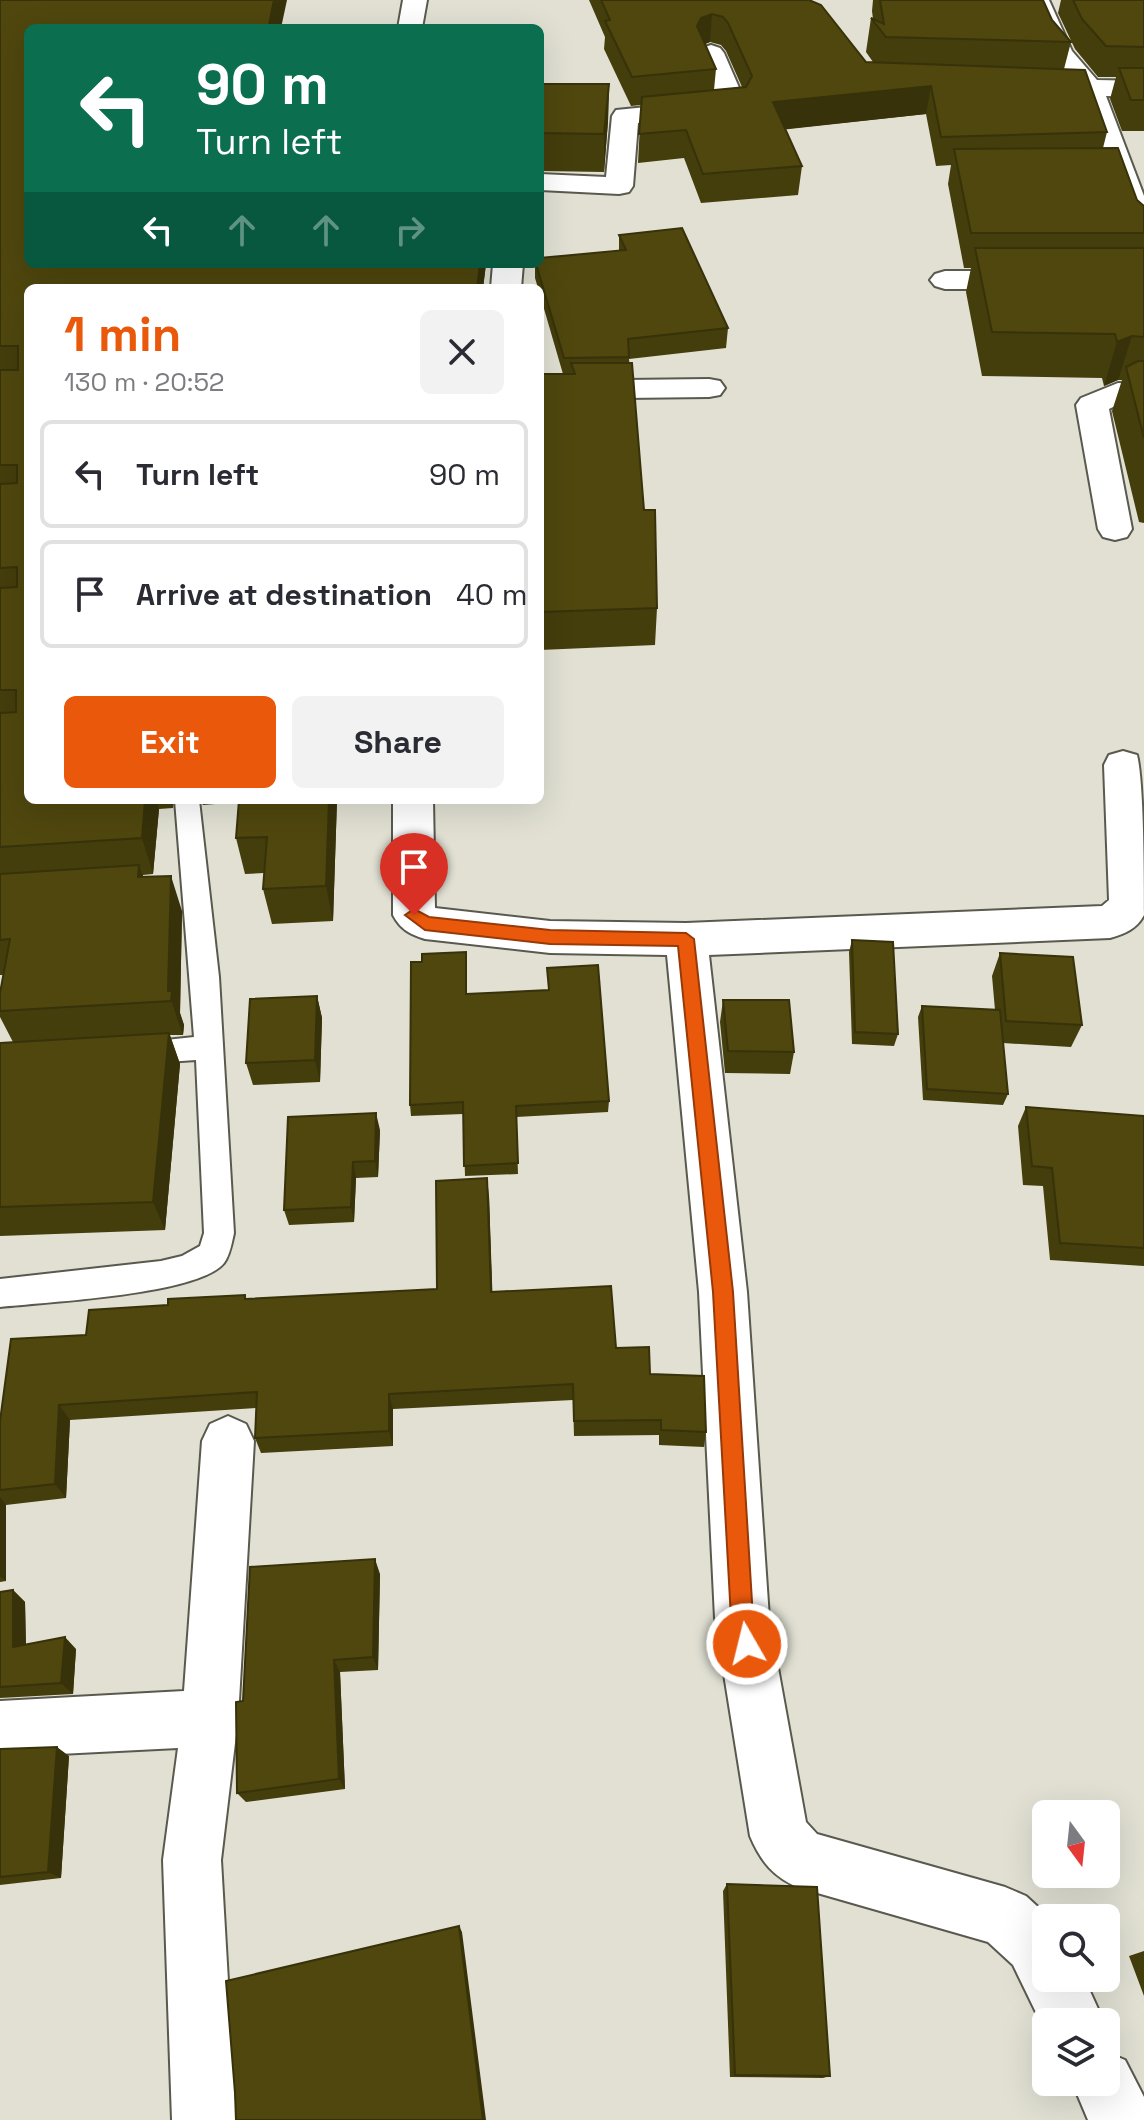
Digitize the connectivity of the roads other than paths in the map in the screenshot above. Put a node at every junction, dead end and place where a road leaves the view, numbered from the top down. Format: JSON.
{"nodes":[{"id":1,"x":415,"y":0,"type":"edge"},
{"id":2,"x":1037,"y":0,"type":"edge"},
{"id":3,"x":411,"y":24,"type":"edge"},
{"id":4,"x":711,"y":53,"type":"edge"},
{"id":5,"x":1012,"y":86,"type":"edge"},
{"id":6,"x":1090,"y":88,"type":"junction"},
{"id":7,"x":1144,"y":89,"type":"edge"},
{"id":8,"x":1091,"y":172,"type":"edge"},
{"id":9,"x":1121,"y":172,"type":"junction"},
{"id":10,"x":544,"y":182,"type":"edge"},
{"id":11,"x":1144,"y":234,"type":"edge"},
{"id":12,"x":945,"y":280,"type":"dead end"},
{"id":13,"x":1144,"y":280,"type":"edge"},
{"id":14,"x":709,"y":388,"type":"dead end"},
{"id":15,"x":544,"y":390,"type":"edge"},
{"id":16,"x":1144,"y":393,"type":"edge"},
{"id":17,"x":1115,"y":529,"type":"dead end"},
{"id":18,"x":1123,"y":765,"type":"dead end"},
{"id":19,"x":187,"y":804,"type":"edge"},
{"id":20,"x":413,"y":804,"type":"edge"},
{"id":21,"x":196,"y":884,"type":"junction"},
{"id":22,"x":166,"y":886,"type":"edge"},
{"id":23,"x":686,"y":939,"type":"junction"},
{"id":24,"x":209,"y":1048,"type":"junction"},
{"id":25,"x":105,"y":1054,"type":"edge"},
{"id":26,"x":0,"y":1293,"type":"edge"},
{"id":27,"x":228,"y":1441,"type":"dead end"},
{"id":28,"x":210,"y":1718,"type":"junction"},
{"id":29,"x":0,"y":1729,"type":"edge"},
{"id":30,"x":1032,"y":1942,"type":"edge"},
{"id":31,"x":1110,"y":2096,"type":"edge"},
{"id":32,"x":204,"y":2120,"type":"edge"},
{"id":33,"x":1122,"y":2120,"type":"edge"}],
"edges":[{"from":1,"to":3,"type":"street"},
{"from":2,"to":6,"type":"street"},
{"from":4,"to":10,"type":"street"},
{"from":5,"to":6,"type":"street"},
{"from":6,"to":7,"type":"street"},
{"from":6,"to":9,"type":"street"},
{"from":8,"to":9,"type":"street"},
{"from":9,"to":11,"type":"street"},
{"from":12,"to":13,"type":"street"},
{"from":14,"to":15,"type":"street"},
{"from":16,"to":17,"type":"street"},
{"from":18,"to":23,"type":"street"},
{"from":19,"to":21,"type":"lane"},
{"from":20,"to":23,"type":"street"},
{"from":21,"to":22,"type":"lane"},
{"from":21,"to":24,"type":"lane"},
{"from":23,"to":30,"type":"street"},
{"from":24,"to":25,"type":"lane"},
{"from":24,"to":26,"type":"lane"},
{"from":27,"to":28,"type":"street"},
{"from":28,"to":29,"type":"street"},
{"from":28,"to":32,"type":"street"},
{"from":31,"to":33,"type":"street"}]}
